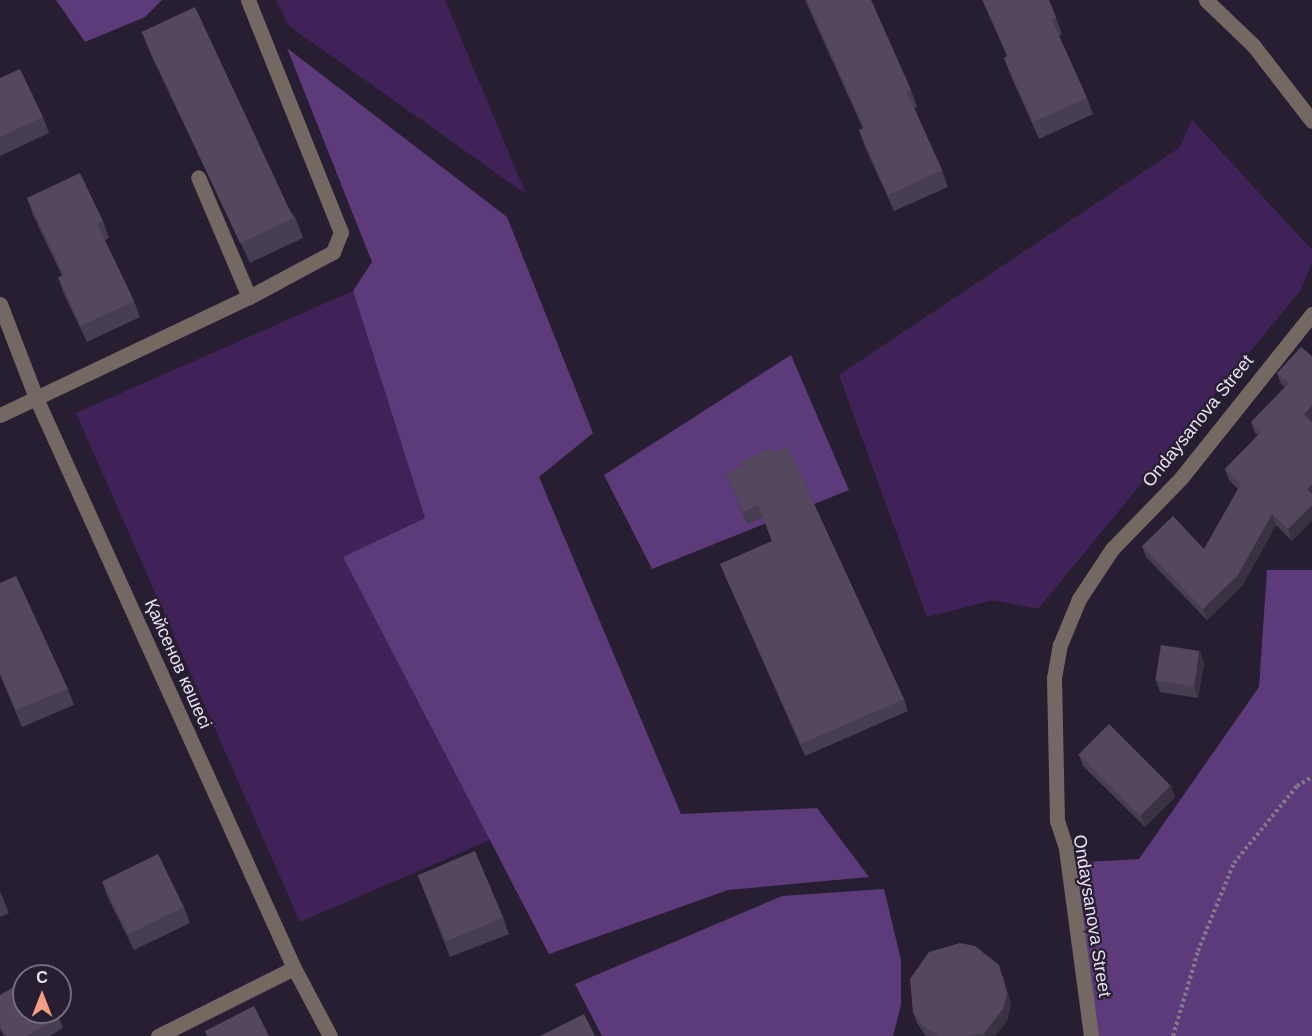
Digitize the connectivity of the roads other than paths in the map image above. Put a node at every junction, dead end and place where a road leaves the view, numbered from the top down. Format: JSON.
{"nodes":[{"id":1,"x":248,"y":0,"type":"edge"},
{"id":2,"x":1206,"y":0,"type":"edge"},
{"id":3,"x":1312,"y":121,"type":"edge"},
{"id":4,"x":198,"y":177,"type":"edge"},
{"id":5,"x":249,"y":297,"type":"junction"},
{"id":6,"x":0,"y":304,"type":"edge"},
{"id":7,"x":1312,"y":314,"type":"edge"},
{"id":8,"x":36,"y":398,"type":"junction"},
{"id":9,"x":0,"y":415,"type":"edge"},
{"id":10,"x":294,"y":968,"type":"junction"},
{"id":11,"x":158,"y":1036,"type":"edge"},
{"id":12,"x":330,"y":1036,"type":"edge"},
{"id":13,"x":1091,"y":1036,"type":"edge"}],
"edges":[{"from":1,"to":5,"type":"street"},
{"from":2,"to":3,"type":"street"},
{"from":4,"to":5,"type":"street"},
{"from":5,"to":8,"type":"street"},
{"from":6,"to":8,"type":"street","name":"Қайсенов көшесі"},
{"from":7,"to":13,"type":"street","name":"Ondaysanova Street"},
{"from":8,"to":9,"type":"street"},
{"from":8,"to":10,"type":"street","name":"Қайсенов көшесі"},
{"from":10,"to":11,"type":"street"},
{"from":10,"to":12,"type":"street","name":"Қайсенов көшесі"}]}
